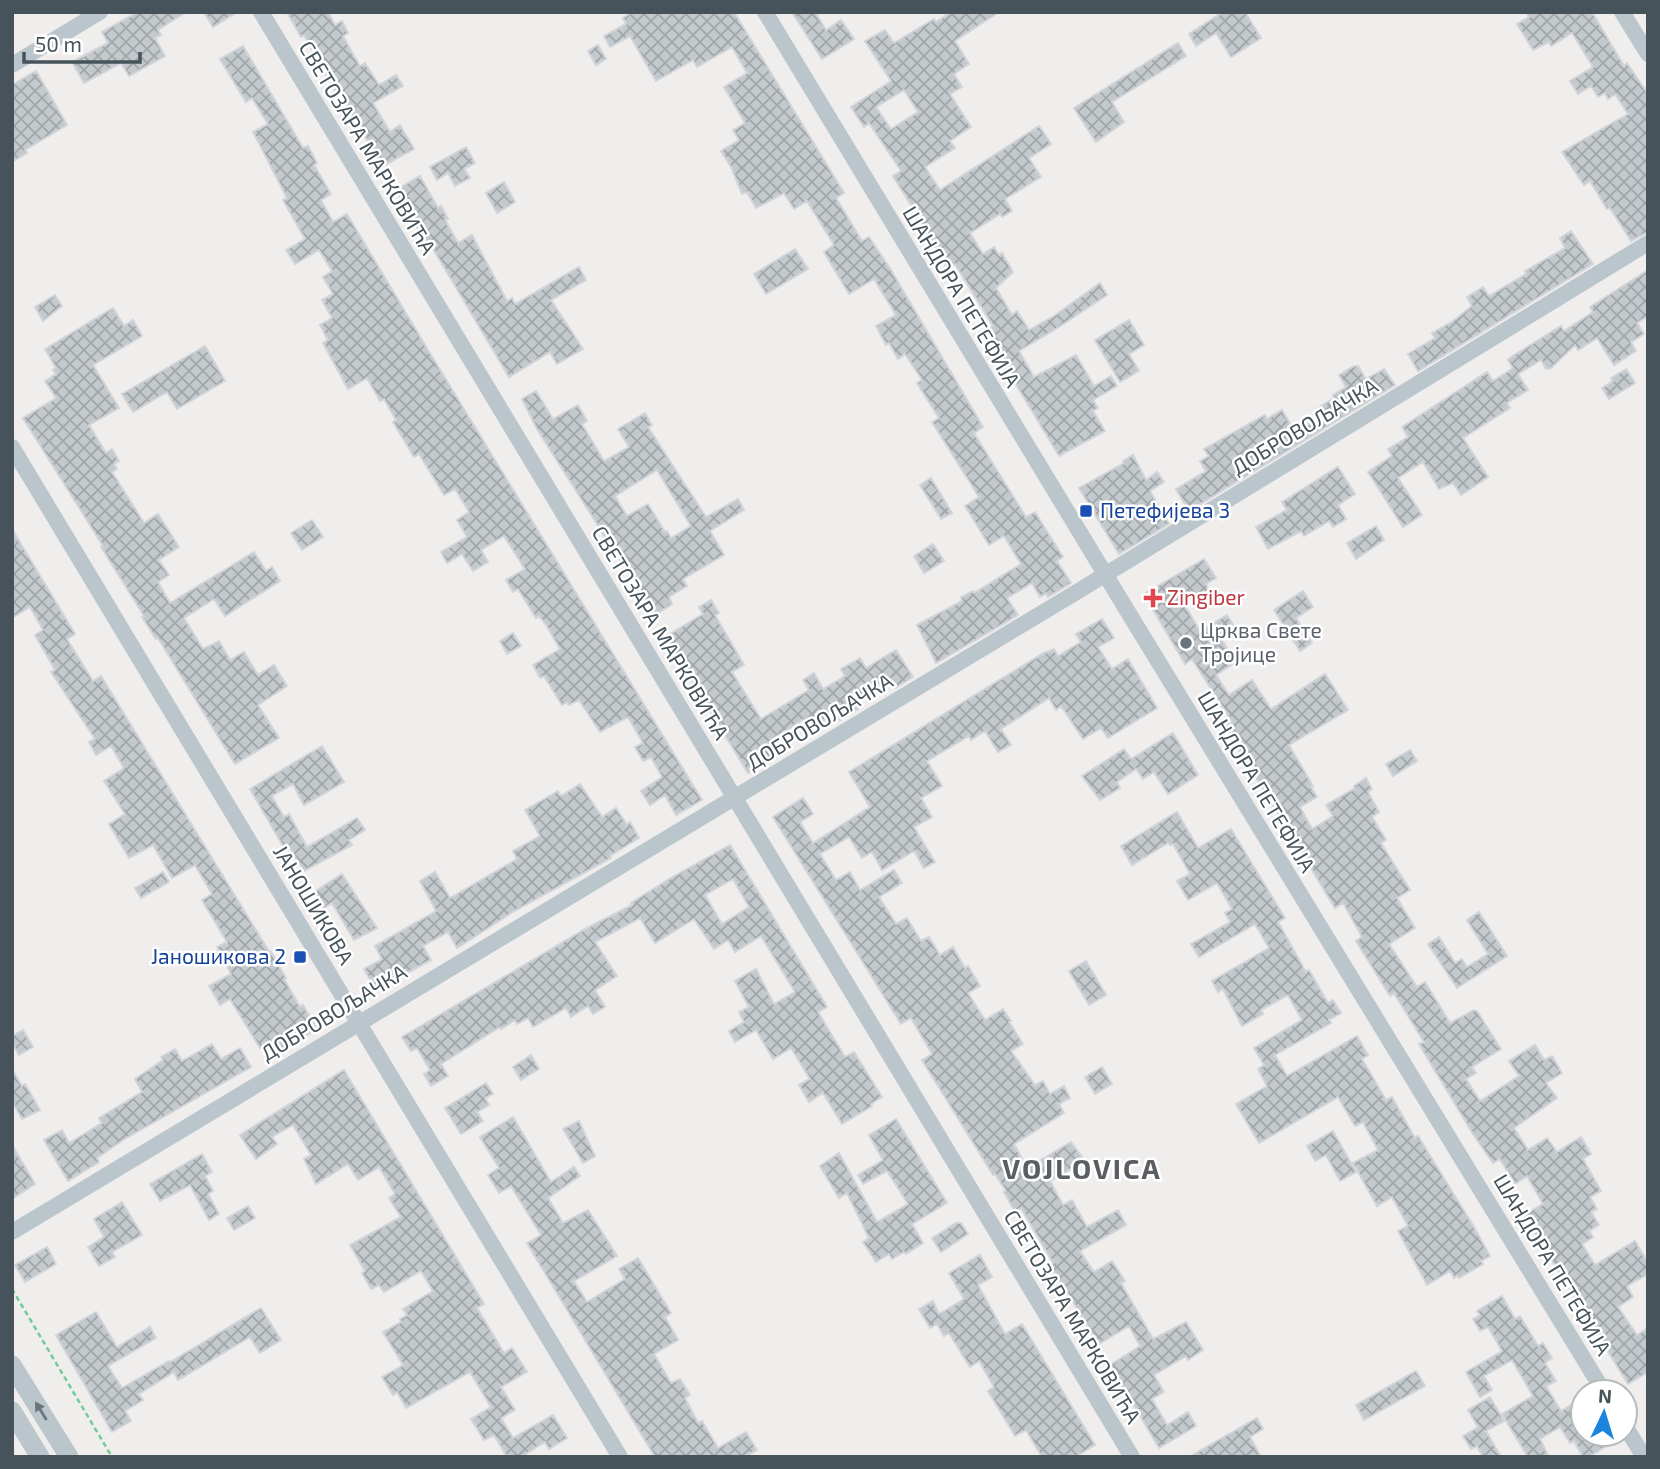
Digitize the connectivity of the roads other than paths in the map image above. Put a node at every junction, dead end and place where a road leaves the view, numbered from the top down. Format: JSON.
{"nodes":[{"id":1,"x":100,"y":12,"type":"edge"},
{"id":2,"x":261,"y":12,"type":"edge"},
{"id":3,"x":765,"y":12,"type":"edge"},
{"id":4,"x":1622,"y":12,"type":"edge"},
{"id":5,"x":1648,"y":54,"type":"edge"},
{"id":6,"x":12,"y":65,"type":"edge"},
{"id":7,"x":1648,"y":243,"type":"edge"},
{"id":8,"x":12,"y":447,"type":"edge"},
{"id":9,"x":1104,"y":574,"type":"junction"},
{"id":10,"x":735,"y":798,"type":"junction"},
{"id":11,"x":359,"y":1023,"type":"junction"},
{"id":12,"x":12,"y":1232,"type":"edge"},
{"id":13,"x":12,"y":1365,"type":"edge"},
{"id":14,"x":1595,"y":1378,"type":"edge"},
{"id":15,"x":12,"y":1411,"type":"edge"},
{"id":16,"x":40,"y":1457,"type":"edge"},
{"id":17,"x":69,"y":1457,"type":"edge"},
{"id":18,"x":620,"y":1457,"type":"edge"},
{"id":19,"x":1132,"y":1457,"type":"edge"}],
"edges":[{"from":1,"to":6,"type":"street"},
{"from":2,"to":10,"type":"street","name":"СВЕТОЗАРА МАРКОВИЋА"},
{"from":3,"to":9,"type":"street","name":"ШАНДОРА ПЕТЕФИЈА"},
{"from":4,"to":5,"type":"street"},
{"from":7,"to":9,"type":"street","name":"ДОБРОВОЉАЧКА"},
{"from":8,"to":11,"type":"street","name":"ЈАНОШИКОВА"},
{"from":9,"to":10,"type":"street","name":"ДОБРОВОЉАЧКА"},
{"from":9,"to":14,"type":"street","name":"ШАНДОРА ПЕТЕФИЈА"},
{"from":10,"to":11,"type":"street","name":"ДОБРОВОЉАЧКА"},
{"from":10,"to":19,"type":"street","name":"СВЕТОЗАРА МАРКОВИЋА"},
{"from":11,"to":12,"type":"street","name":"ДОБРОВОЉАЧКА"},
{"from":11,"to":18,"type":"street","name":"ЈАНОШИКОВА"},
{"from":17,"to":13,"type":"street","one_way":true},
{"from":15,"to":16,"type":"street"}]}
